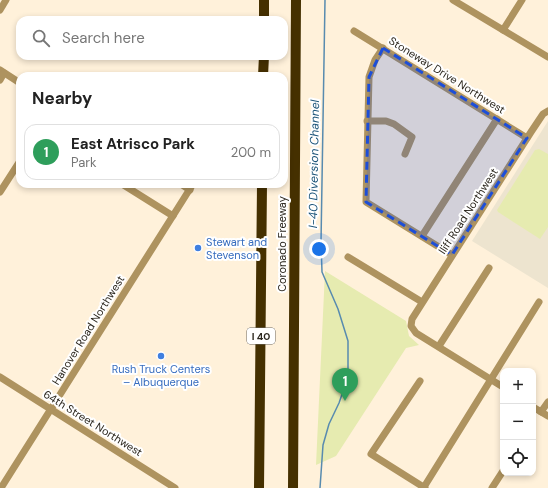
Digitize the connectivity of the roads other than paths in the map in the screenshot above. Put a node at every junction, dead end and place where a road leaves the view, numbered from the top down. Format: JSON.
{"nodes":[{"id":1,"x":6,"y":0,"type":"edge"},
{"id":2,"x":264,"y":0,"type":"edge"},
{"id":3,"x":296,"y":0,"type":"edge"},
{"id":4,"x":455,"y":0,"type":"edge"},
{"id":5,"x":522,"y":0,"type":"edge"},
{"id":6,"x":0,"y":10,"type":"edge"},
{"id":7,"x":264,"y":16,"type":"edge"},
{"id":8,"x":503,"y":30,"type":"junction"},
{"id":9,"x":354,"y":31,"type":"dead end"},
{"id":10,"x":383,"y":48,"type":"junction"},
{"id":11,"x":548,"y":58,"type":"edge"},
{"id":12,"x":264,"y":60,"type":"edge"},
{"id":13,"x":2,"y":72,"type":"edge"},
{"id":14,"x":263,"y":72,"type":"edge"},
{"id":15,"x":0,"y":80,"type":"edge"},
{"id":16,"x":16,"y":81,"type":"edge"},
{"id":17,"x":548,"y":111,"type":"edge"},
{"id":18,"x":497,"y":119,"type":"junction"},
{"id":19,"x":367,"y":121,"type":"junction"},
{"id":20,"x":527,"y":138,"type":"junction"},
{"id":21,"x":405,"y":154,"type":"dead end"},
{"id":22,"x":16,"y":167,"type":"edge"},
{"id":23,"x":128,"y":188,"type":"edge"},
{"id":24,"x":190,"y":188,"type":"edge"},
{"id":25,"x":262,"y":188,"type":"edge"},
{"id":26,"x":0,"y":192,"type":"edge"},
{"id":27,"x":173,"y":216,"type":"junction"},
{"id":28,"x":422,"y":236,"type":"junction"},
{"id":29,"x":452,"y":255,"type":"junction"},
{"id":30,"x":348,"y":257,"type":"dead end"},
{"id":31,"x":489,"y":268,"type":"dead end"},
{"id":32,"x":422,"y":302,"type":"junction"},
{"id":33,"x":540,"y":302,"type":"dead end"},
{"id":34,"x":438,"y":346,"type":"junction"},
{"id":35,"x":0,"y":377,"type":"edge"},
{"id":36,"x":490,"y":379,"type":"junction"},
{"id":37,"x":420,"y":381,"type":"dead end"},
{"id":38,"x":500,"y":385,"type":"edge"},
{"id":39,"x":548,"y":402,"type":"edge"},
{"id":40,"x":536,"y":409,"type":"edge"},
{"id":41,"x":51,"y":410,"type":"junction"},
{"id":42,"x":541,"y":412,"type":"junction"},
{"id":43,"x":548,"y":416,"type":"edge"},
{"id":44,"x":500,"y":476,"type":"edge"},
{"id":45,"x":1,"y":488,"type":"edge"},
{"id":46,"x":175,"y":488,"type":"edge"},
{"id":47,"x":260,"y":488,"type":"edge"},
{"id":48,"x":293,"y":488,"type":"edge"},
{"id":49,"x":424,"y":488,"type":"edge"},
{"id":50,"x":492,"y":488,"type":"edge"}],
"edges":[{"from":1,"to":6,"type":"street"},
{"from":2,"to":7,"type":"highway"},
{"from":3,"to":48,"type":"highway","name":"Coronado Freeway"},
{"from":4,"to":8,"type":"street"},
{"from":5,"to":8,"type":"street"},
{"from":8,"to":11,"type":"street"},
{"from":9,"to":10,"type":"street","name":"Stoneway Drive Northwest"},
{"from":10,"to":18,"type":"street","name":"Stoneway Drive Northwest"},
{"from":10,"to":19,"type":"street"},
{"from":12,"to":14,"type":"highway"},
{"from":13,"to":15,"type":"street"},
{"from":13,"to":16,"type":"street"},
{"from":17,"to":20,"type":"street","name":"Iliff Road Northwest"},
{"from":18,"to":20,"type":"street","name":"Stoneway Drive Northwest"},
{"from":18,"to":28,"type":"street"},
{"from":19,"to":21,"type":"street"},
{"from":19,"to":28,"type":"street"},
{"from":20,"to":29,"type":"street","name":"Iliff Road Northwest"},
{"from":22,"to":26,"type":"street"},
{"from":23,"to":27,"type":"street"},
{"from":24,"to":27,"type":"street","name":"Hanover Road Northwest"},
{"from":25,"to":47,"type":"highway","name":"Coronado Freeway","number":"I 40"},
{"from":27,"to":41,"type":"street","name":"Hanover Road Northwest"},
{"from":28,"to":29,"type":"street"},
{"from":29,"to":32,"type":"street","name":"Iliff Road Northwest"},
{"from":30,"to":32,"type":"street"},
{"from":31,"to":34,"type":"street"},
{"from":32,"to":34,"type":"street","name":"Iliff Road Northwest"},
{"from":33,"to":36,"type":"street"},
{"from":34,"to":36,"type":"street"},
{"from":35,"to":41,"type":"street","name":"64th Street Northwest"},
{"from":36,"to":38,"type":"street"},
{"from":36,"to":49,"type":"street"},
{"from":37,"to":49,"type":"street"},
{"from":39,"to":42,"type":"street"},
{"from":40,"to":42,"type":"street"},
{"from":41,"to":45,"type":"street","name":"Hanover Road Northwest"},
{"from":41,"to":46,"type":"street","name":"64th Street Northwest"},
{"from":42,"to":43,"type":"street"},
{"from":44,"to":50,"type":"street"}]}
